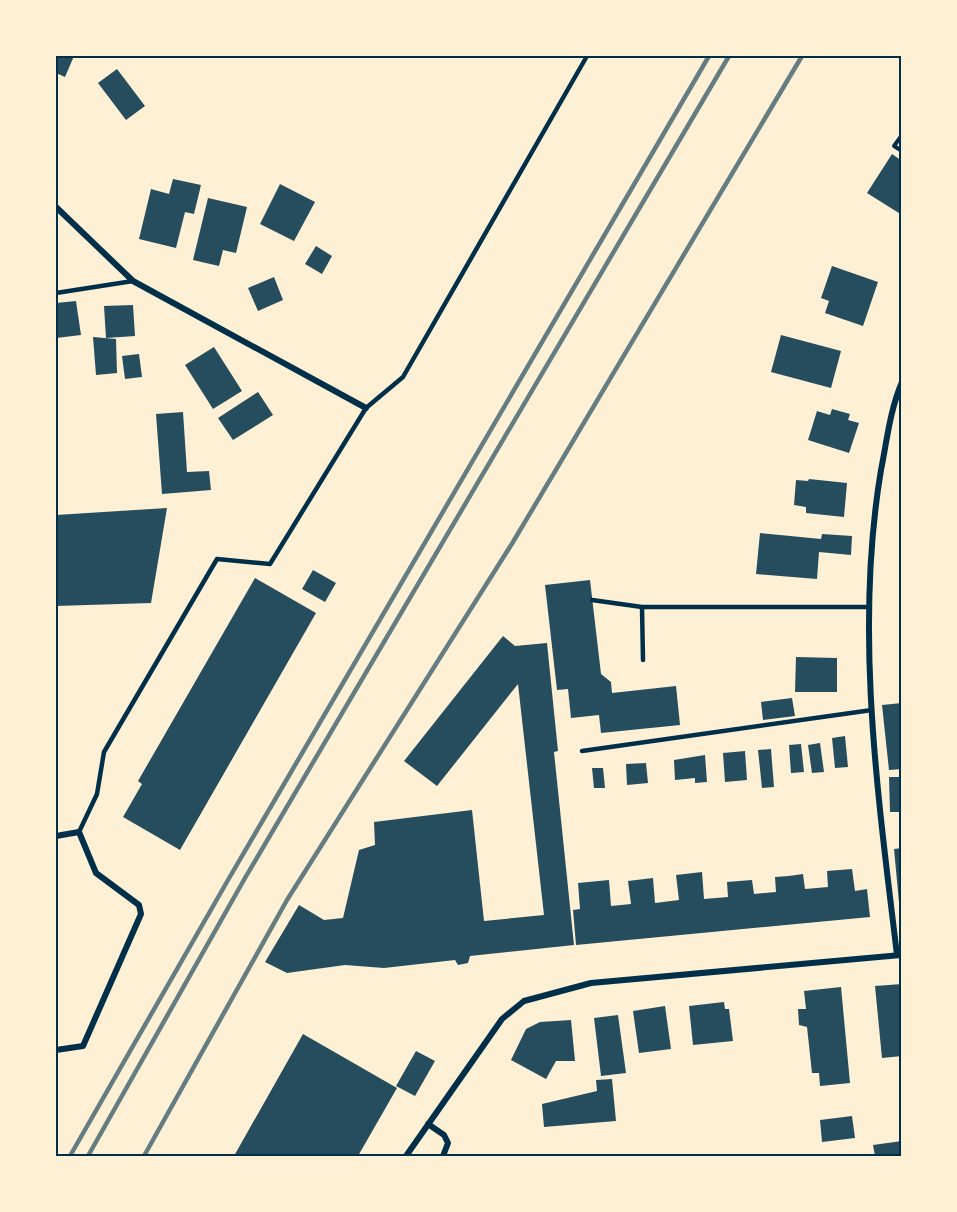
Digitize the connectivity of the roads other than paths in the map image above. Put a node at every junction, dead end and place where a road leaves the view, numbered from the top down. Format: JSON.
{"nodes":[{"id":1,"x":587,"y":56,"type":"edge"},
{"id":2,"x":56,"y":207,"type":"edge"},
{"id":3,"x":133,"y":281,"type":"junction"},
{"id":4,"x":56,"y":293,"type":"edge"},
{"id":5,"x":902,"y":382,"type":"edge"},
{"id":6,"x":366,"y":408,"type":"junction"},
{"id":7,"x":592,"y":600,"type":"dead end"},
{"id":8,"x":642,"y":607,"type":"junction"},
{"id":9,"x":868,"y":607,"type":"junction"},
{"id":10,"x":643,"y":660,"type":"dead end"},
{"id":11,"x":872,"y":710,"type":"junction"},
{"id":12,"x":582,"y":751,"type":"dead end"},
{"id":13,"x":79,"y":832,"type":"junction"},
{"id":14,"x":56,"y":836,"type":"edge"},
{"id":15,"x":899,"y":955,"type":"edge"},
{"id":16,"x":56,"y":1050,"type":"edge"},
{"id":17,"x":428,"y":1124,"type":"junction"},
{"id":18,"x":406,"y":1156,"type":"edge"},
{"id":19,"x":443,"y":1156,"type":"edge"}],
"edges":[{"from":1,"to":6,"type":"lane"},
{"from":2,"to":3,"type":"street"},
{"from":3,"to":4,"type":"lane"},
{"from":3,"to":6,"type":"street"},
{"from":5,"to":9,"type":"street"},
{"from":6,"to":13,"type":"lane"},
{"from":7,"to":8,"type":"lane"},
{"from":8,"to":9,"type":"lane"},
{"from":8,"to":10,"type":"lane"},
{"from":9,"to":11,"type":"street"},
{"from":11,"to":12,"type":"lane"},
{"from":11,"to":15,"type":"street"},
{"from":13,"to":14,"type":"street"},
{"from":13,"to":16,"type":"street"},
{"from":15,"to":17,"type":"street"},
{"from":17,"to":18,"type":"street"},
{"from":17,"to":19,"type":"street"}]}
